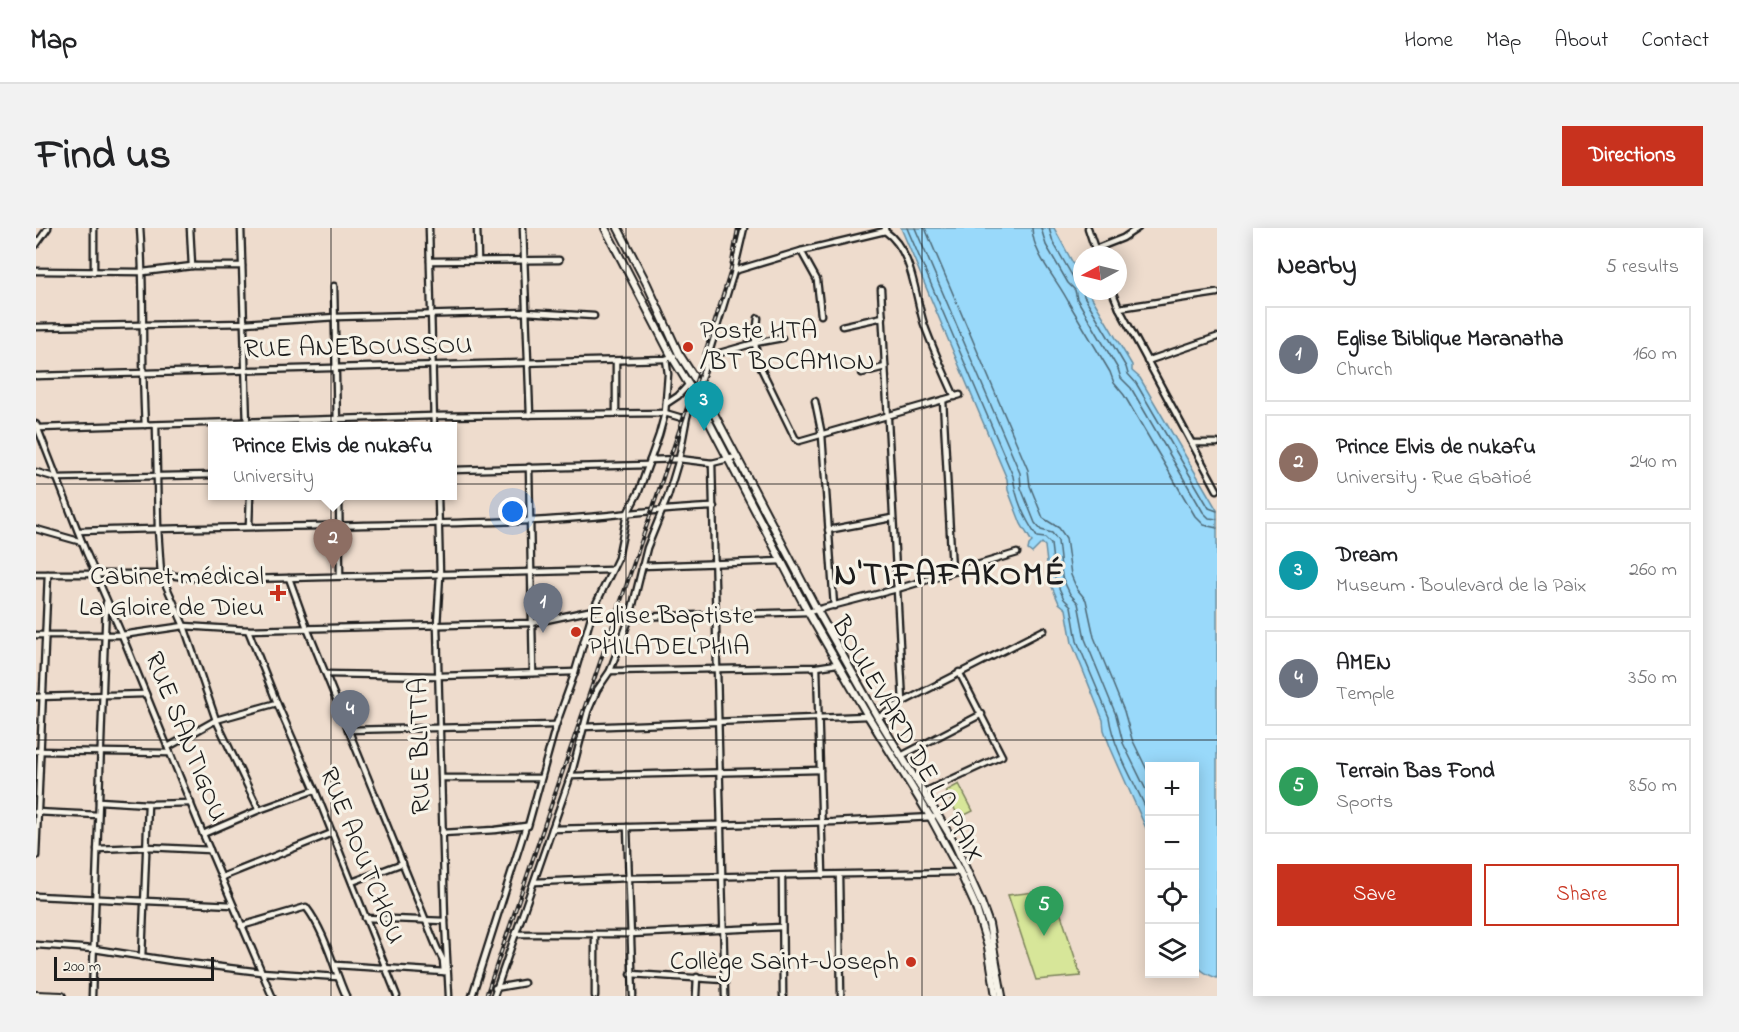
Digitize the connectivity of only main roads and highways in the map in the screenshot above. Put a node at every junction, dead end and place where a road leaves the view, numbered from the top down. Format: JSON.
{"nodes":[{"id":1,"x":605,"y":228,"type":"edge"},
{"id":2,"x":618,"y":228,"type":"edge"},
{"id":3,"x":648,"y":284,"type":"junction"},
{"id":4,"x":637,"y":289,"type":"junction"},
{"id":5,"x":672,"y":357,"type":"junction"},
{"id":6,"x":934,"y":816,"type":"junction"},
{"id":7,"x":36,"y":995,"type":"edge"},
{"id":8,"x":62,"y":996,"type":"edge"},
{"id":9,"x":996,"y":996,"type":"edge"},
{"id":10,"x":1002,"y":996,"type":"edge"}],
"edges":[{"from":1,"to":4,"type":"main road","name":"BOULEVARD DE LA PAIX"},
{"from":2,"to":3,"type":"main road","name":"BOULEVARD DE LA PAIX"},
{"from":3,"to":4,"type":"main road"},
{"from":3,"to":5,"type":"main road","name":"BOULEVARD DE LA PAIX"},
{"from":4,"to":5,"type":"main road","name":"BOULEVARD DE LA PAIX"},
{"from":5,"to":6,"type":"main road","name":"BOULEVARD DE LA PAIX"},
{"from":5,"to":6,"type":"main road","name":"BOULEVARD DE LA PAIX"},
{"from":6,"to":9,"type":"main road","name":"BOULEVARD DE LA PAIX"},
{"from":6,"to":10,"type":"main road","name":"BOULEVARD DE LA PAIX"},
{"from":7,"to":8,"type":"main road"}]}
